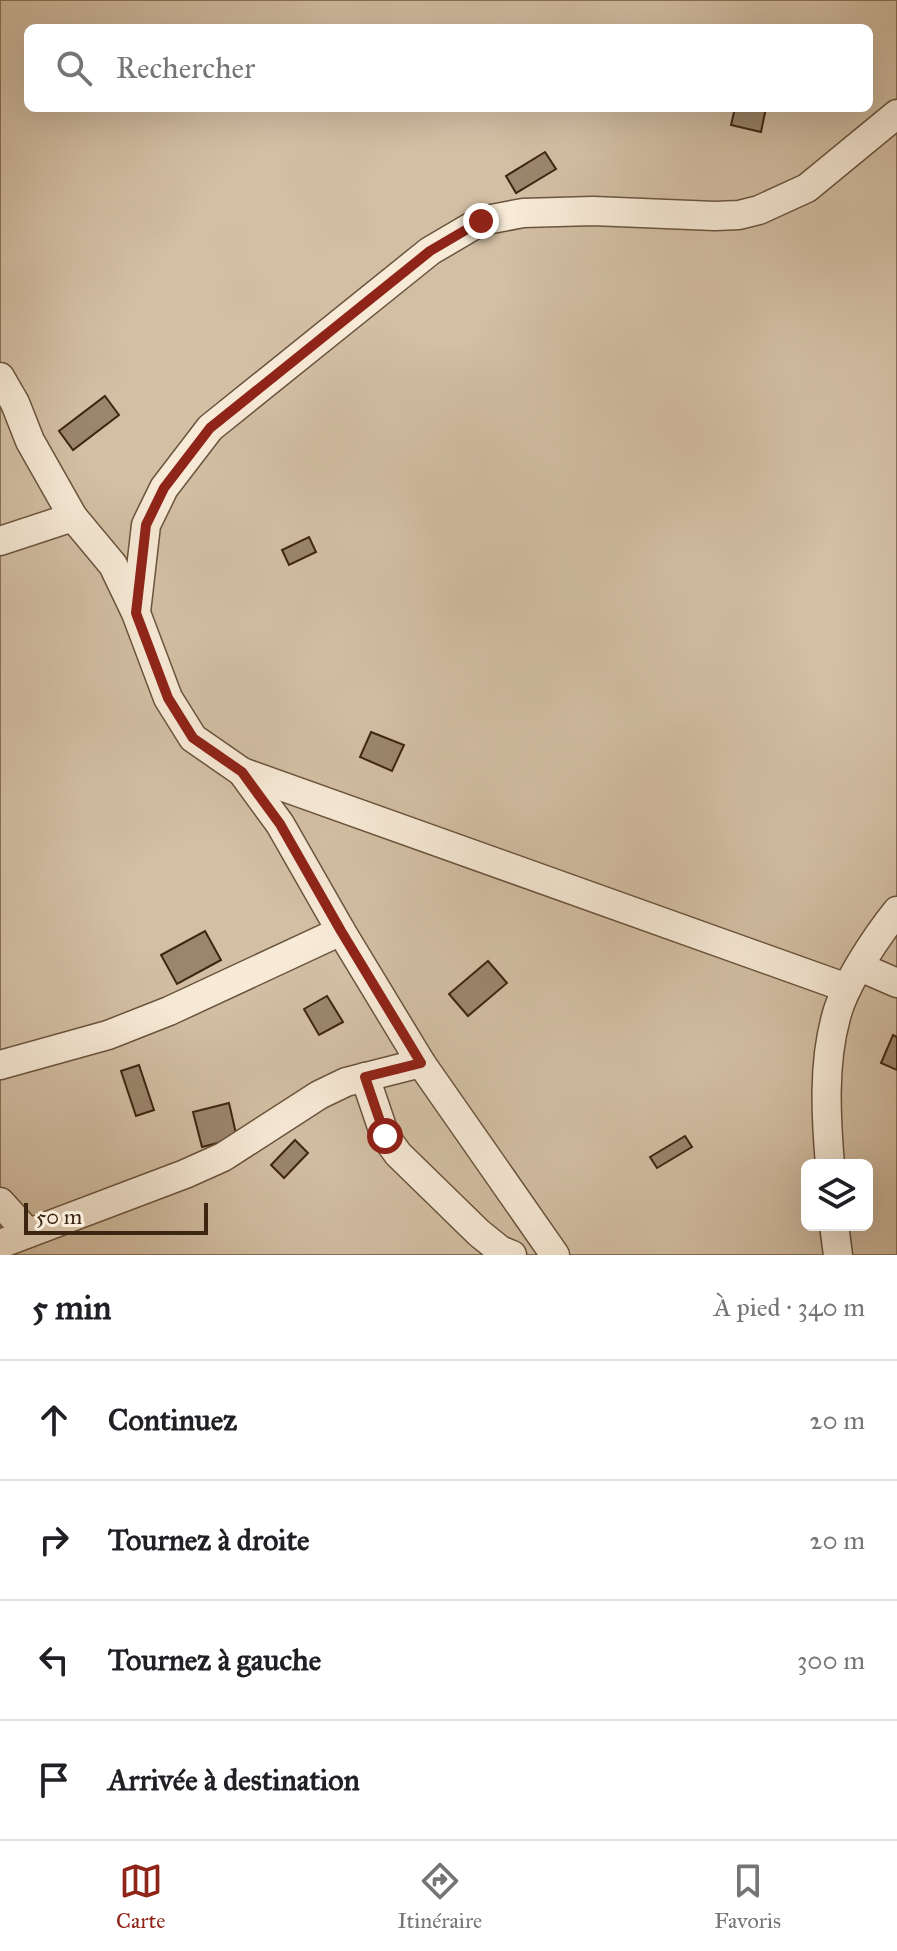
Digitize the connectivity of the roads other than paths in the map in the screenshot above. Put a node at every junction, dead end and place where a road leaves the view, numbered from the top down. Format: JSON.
{"nodes":[{"id":1,"x":897,"y":114,"type":"edge"},
{"id":2,"x":0,"y":377,"type":"edge"},
{"id":3,"x":73,"y":517,"type":"junction"},
{"id":4,"x":0,"y":541,"type":"edge"},
{"id":5,"x":136,"y":613,"type":"junction"},
{"id":6,"x":242,"y":772,"type":"junction"},
{"id":7,"x":897,"y":911,"type":"edge"},
{"id":8,"x":341,"y":931,"type":"junction"},
{"id":9,"x":854,"y":977,"type":"junction"},
{"id":10,"x":897,"y":983,"type":"edge"},
{"id":11,"x":421,"y":1063,"type":"junction"},
{"id":12,"x":0,"y":1065,"type":"edge"},
{"id":13,"x":365,"y":1077,"type":"junction"},
{"id":14,"x":829,"y":1159,"type":"edge"},
{"id":15,"x":0,"y":1202,"type":"edge"},
{"id":16,"x":835,"y":1231,"type":"edge"},
{"id":17,"x":28,"y":1233,"type":"junction"},
{"id":18,"x":0,"y":1244,"type":"edge"},
{"id":19,"x":512,"y":1255,"type":"edge"},
{"id":20,"x":555,"y":1255,"type":"edge"},
{"id":21,"x":838,"y":1255,"type":"edge"}],
"edges":[{"from":1,"to":5,"type":"street"},
{"from":2,"to":3,"type":"street"},
{"from":3,"to":4,"type":"street"},
{"from":3,"to":5,"type":"street"},
{"from":5,"to":6,"type":"street"},
{"from":6,"to":8,"type":"street"},
{"from":6,"to":9,"type":"street"},
{"from":7,"to":9,"type":"street"},
{"from":8,"to":11,"type":"street"},
{"from":8,"to":12,"type":"street"},
{"from":9,"to":10,"type":"street"},
{"from":9,"to":14,"type":"street"},
{"from":11,"to":13,"type":"street"},
{"from":11,"to":20,"type":"street"},
{"from":13,"to":17,"type":"street"},
{"from":13,"to":19,"type":"street"},
{"from":15,"to":17,"type":"street"},
{"from":16,"to":21,"type":"street"},
{"from":17,"to":18,"type":"street"}]}
